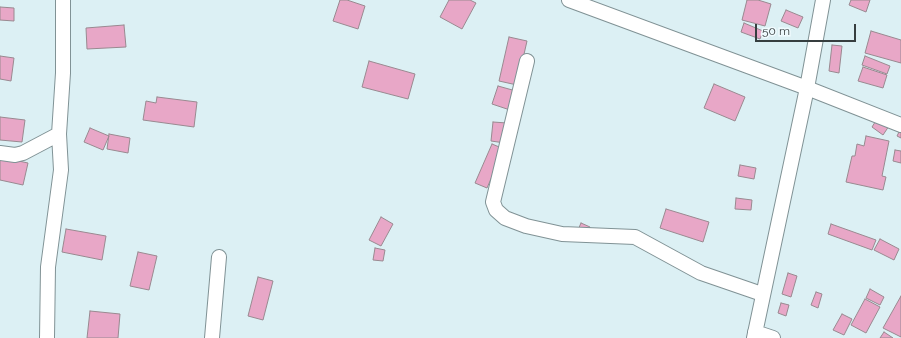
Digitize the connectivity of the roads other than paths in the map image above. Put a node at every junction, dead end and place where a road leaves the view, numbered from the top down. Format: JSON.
{"nodes":[{"id":1,"x":63,"y":0,"type":"edge"},
{"id":2,"x":569,"y":0,"type":"edge"},
{"id":3,"x":823,"y":0,"type":"edge"},
{"id":4,"x":527,"y":61,"type":"dead end"},
{"id":5,"x":807,"y":88,"type":"junction"},
{"id":6,"x":901,"y":125,"type":"edge"},
{"id":7,"x":59,"y":134,"type":"junction"},
{"id":8,"x":0,"y":152,"type":"edge"},
{"id":9,"x":219,"y":257,"type":"dead end"},
{"id":10,"x":762,"y":294,"type":"junction"},
{"id":11,"x":754,"y":335,"type":"edge"},
{"id":12,"x":47,"y":338,"type":"edge"},
{"id":13,"x":212,"y":338,"type":"edge"},
{"id":14,"x":773,"y":338,"type":"edge"}],
"edges":[{"from":1,"to":7,"type":"street"},
{"from":2,"to":5,"type":"street"},
{"from":3,"to":5,"type":"street"},
{"from":4,"to":10,"type":"street"},
{"from":5,"to":6,"type":"street"},
{"from":5,"to":10,"type":"street"},
{"from":7,"to":8,"type":"street"},
{"from":7,"to":12,"type":"street"},
{"from":9,"to":13,"type":"street"},
{"from":10,"to":11,"type":"street"},
{"from":11,"to":14,"type":"street"}]}
